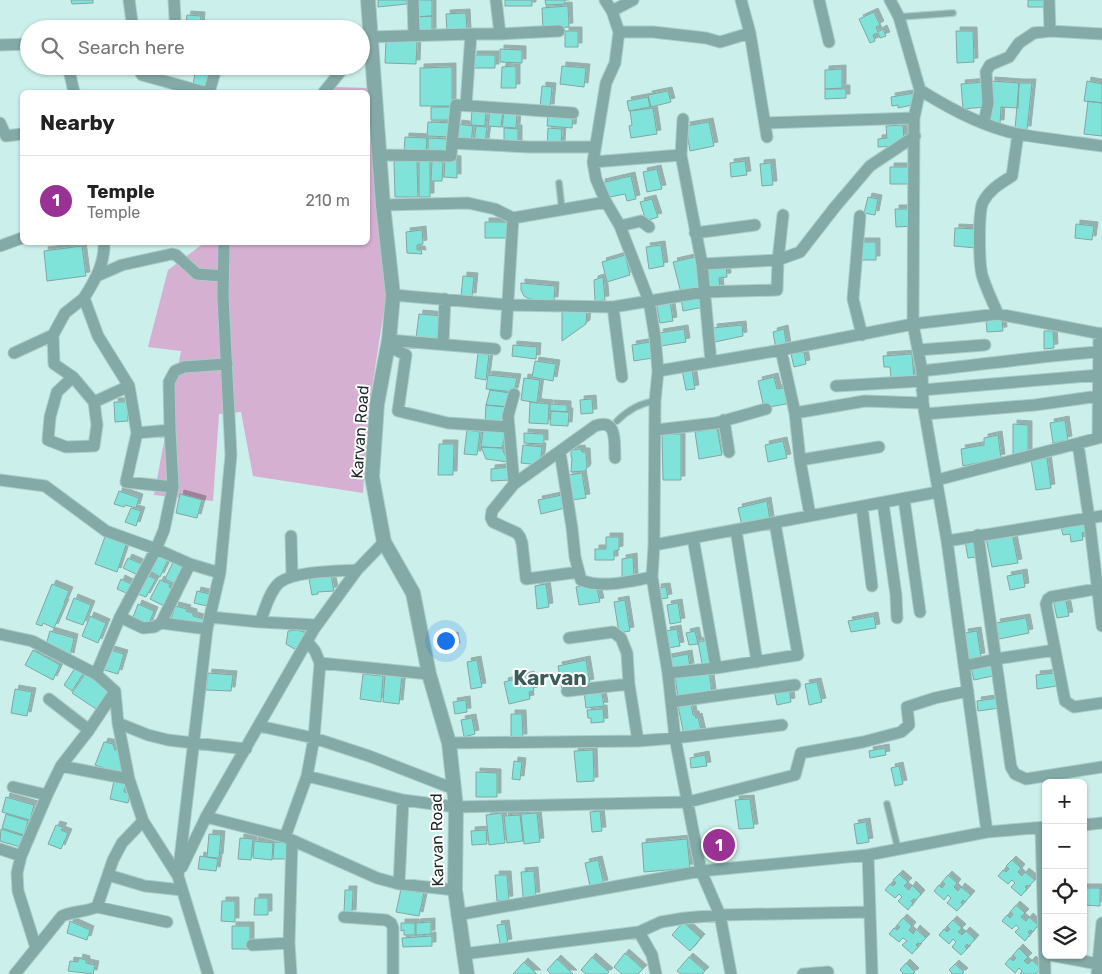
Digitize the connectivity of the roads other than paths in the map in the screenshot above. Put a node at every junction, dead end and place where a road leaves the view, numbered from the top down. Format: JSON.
{"nodes":[{"id":1,"x":129,"y":0,"type":"edge"},
{"id":2,"x":174,"y":0,"type":"edge"},
{"id":3,"x":368,"y":0,"type":"edge"},
{"id":4,"x":413,"y":0,"type":"edge"},
{"id":5,"x":496,"y":0,"type":"edge"},
{"id":6,"x":605,"y":0,"type":"edge"},
{"id":7,"x":633,"y":0,"type":"edge"},
{"id":8,"x":741,"y":0,"type":"edge"},
{"id":9,"x":819,"y":0,"type":"edge"},
{"id":10,"x":890,"y":0,"type":"edge"},
{"id":11,"x":1049,"y":0,"type":"edge"},
{"id":12,"x":612,"y":11,"type":"junction"},
{"id":13,"x":953,"y":13,"type":"dead end"},
{"id":14,"x":898,"y":17,"type":"junction"},
{"id":15,"x":175,"y":18,"type":"dead end"},
{"id":16,"x":132,"y":20,"type":"edge"},
{"id":17,"x":367,"y":20,"type":"edge"},
{"id":18,"x":559,"y":31,"type":"dead end"},
{"id":19,"x":1050,"y":31,"type":"junction"},
{"id":20,"x":619,"y":32,"type":"junction"},
{"id":21,"x":750,"y":33,"type":"junction"},
{"id":22,"x":471,"y":34,"type":"junction"},
{"id":23,"x":500,"y":34,"type":"junction"},
{"id":24,"x":1102,"y":34,"type":"edge"},
{"id":25,"x":414,"y":35,"type":"junction"},
{"id":26,"x":370,"y":41,"type":"edge"},
{"id":27,"x":829,"y":42,"type":"dead end"},
{"id":28,"x":20,"y":44,"type":"edge"},
{"id":29,"x":0,"y":45,"type":"edge"},
{"id":30,"x":70,"y":75,"type":"edge"},
{"id":31,"x":142,"y":75,"type":"edge"},
{"id":32,"x":214,"y":75,"type":"edge"},
{"id":33,"x":338,"y":75,"type":"edge"},
{"id":34,"x":370,"y":75,"type":"edge"},
{"id":35,"x":74,"y":90,"type":"edge"},
{"id":36,"x":198,"y":90,"type":"edge"},
{"id":37,"x":208,"y":90,"type":"edge"},
{"id":38,"x":326,"y":90,"type":"edge"},
{"id":39,"x":920,"y":90,"type":"junction"},
{"id":40,"x":466,"y":105,"type":"junction"},
{"id":41,"x":574,"y":113,"type":"dead end"},
{"id":42,"x":914,"y":118,"type":"junction"},
{"id":43,"x":683,"y":119,"type":"dead end"},
{"id":44,"x":0,"y":123,"type":"edge"},
{"id":45,"x":765,"y":123,"type":"junction"},
{"id":46,"x":984,"y":123,"type":"junction"},
{"id":47,"x":20,"y":134,"type":"edge"},
{"id":48,"x":1018,"y":134,"type":"junction"},
{"id":49,"x":915,"y":136,"type":"junction"},
{"id":50,"x":767,"y":137,"type":"dead end"},
{"id":51,"x":452,"y":143,"type":"junction"},
{"id":52,"x":1102,"y":146,"type":"edge"},
{"id":53,"x":595,"y":147,"type":"junction"},
{"id":54,"x":379,"y":155,"type":"junction"},
{"id":55,"x":681,"y":155,"type":"junction"},
{"id":56,"x":593,"y":162,"type":"junction"},
{"id":57,"x":559,"y":183,"type":"dead end"},
{"id":58,"x":606,"y":202,"type":"junction"},
{"id":59,"x":383,"y":204,"type":"junction"},
{"id":60,"x":562,"y":210,"type":"junction"},
{"id":61,"x":784,"y":215,"type":"dead end"},
{"id":62,"x":860,"y":216,"type":"dead end"},
{"id":63,"x":513,"y":218,"type":"junction"},
{"id":64,"x":755,"y":225,"type":"dead end"},
{"id":65,"x":620,"y":226,"type":"junction"},
{"id":66,"x":649,"y":227,"type":"dead end"},
{"id":67,"x":695,"y":233,"type":"junction"},
{"id":68,"x":20,"y":239,"type":"edge"},
{"id":69,"x":104,"y":245,"type":"edge"},
{"id":70,"x":224,"y":245,"type":"edge"},
{"id":71,"x":0,"y":246,"type":"edge"},
{"id":72,"x":778,"y":260,"type":"junction"},
{"id":73,"x":702,"y":264,"type":"junction"},
{"id":74,"x":98,"y":275,"type":"junction"},
{"id":75,"x":223,"y":276,"type":"junction"},
{"id":76,"x":704,"y":292,"type":"junction"},
{"id":77,"x":393,"y":295,"type":"junction"},
{"id":78,"x":84,"y":298,"type":"junction"},
{"id":79,"x":445,"y":299,"type":"junction"},
{"id":80,"x":649,"y":300,"type":"junction"},
{"id":81,"x":508,"y":305,"type":"junction"},
{"id":82,"x":613,"y":306,"type":"junction"},
{"id":83,"x":998,"y":314,"type":"junction"},
{"id":84,"x":913,"y":324,"type":"junction"},
{"id":85,"x":1100,"y":333,"type":"edge"},
{"id":86,"x":506,"y":334,"type":"dead end"},
{"id":87,"x":53,"y":335,"type":"junction"},
{"id":88,"x":862,"y":336,"type":"junction"},
{"id":89,"x":388,"y":343,"type":"junction"},
{"id":90,"x":443,"y":344,"type":"junction"},
{"id":91,"x":985,"y":344,"type":"dead end"},
{"id":92,"x":495,"y":349,"type":"dead end"},
{"id":93,"x":781,"y":350,"type":"junction"},
{"id":94,"x":918,"y":350,"type":"junction"},
{"id":95,"x":14,"y":352,"type":"dead end"},
{"id":96,"x":1098,"y":352,"type":"junction"},
{"id":97,"x":711,"y":362,"type":"junction"},
{"id":98,"x":227,"y":364,"type":"junction"},
{"id":99,"x":658,"y":370,"type":"junction"},
{"id":100,"x":1099,"y":375,"type":"junction"},
{"id":101,"x":73,"y":377,"type":"junction"},
{"id":102,"x":622,"y":377,"type":"dead end"},
{"id":103,"x":922,"y":381,"type":"junction"},
{"id":104,"x":129,"y":386,"type":"junction"},
{"id":105,"x":836,"y":386,"type":"dead end"},
{"id":106,"x":514,"y":394,"type":"dead end"},
{"id":107,"x":1099,"y":396,"type":"junction"},
{"id":108,"x":655,"y":401,"type":"junction"},
{"id":109,"x":94,"y":402,"type":"junction"},
{"id":110,"x":924,"y":408,"type":"junction"},
{"id":111,"x":766,"y":409,"type":"dead end"},
{"id":112,"x":795,"y":413,"type":"junction"},
{"id":113,"x":617,"y":420,"type":"dead end"},
{"id":114,"x":724,"y":420,"type":"junction"},
{"id":115,"x":508,"y":426,"type":"junction"},
{"id":116,"x":170,"y":430,"type":"junction"},
{"id":117,"x":656,"y":430,"type":"junction"},
{"id":118,"x":137,"y":433,"type":"junction"},
{"id":119,"x":1100,"y":437,"type":"edge"},
{"id":120,"x":1078,"y":444,"type":"junction"},
{"id":121,"x":879,"y":447,"type":"dead end"},
{"id":122,"x":560,"y":452,"type":"junction"},
{"id":123,"x":729,"y":452,"type":"dead end"},
{"id":124,"x":615,"y":458,"type":"dead end"},
{"id":125,"x":800,"y":460,"type":"junction"},
{"id":126,"x":0,"y":480,"type":"edge"},
{"id":127,"x":514,"y":484,"type":"junction"},
{"id":128,"x":938,"y":486,"type":"junction"},
{"id":129,"x":173,"y":487,"type":"junction"},
{"id":130,"x":904,"y":499,"type":"junction"},
{"id":131,"x":883,"y":503,"type":"junction"},
{"id":132,"x":862,"y":507,"type":"junction"},
{"id":133,"x":810,"y":515,"type":"junction"},
{"id":134,"x":1102,"y":516,"type":"edge"},
{"id":135,"x":1090,"y":518,"type":"junction"},
{"id":136,"x":775,"y":523,"type":"junction"},
{"id":137,"x":736,"y":530,"type":"junction"},
{"id":138,"x":978,"y":535,"type":"junction"},
{"id":139,"x":291,"y":536,"type":"dead end"},
{"id":140,"x":693,"y":538,"type":"junction"},
{"id":141,"x":947,"y":541,"type":"junction"},
{"id":142,"x":384,"y":542,"type":"junction"},
{"id":143,"x":654,"y":545,"type":"junction"},
{"id":144,"x":156,"y":549,"type":"junction"},
{"id":145,"x":190,"y":564,"type":"junction"},
{"id":146,"x":356,"y":570,"type":"junction"},
{"id":147,"x":578,"y":572,"type":"junction"},
{"id":148,"x":220,"y":573,"type":"junction"},
{"id":149,"x":292,"y":576,"type":"junction"},
{"id":150,"x":652,"y":576,"type":"junction"},
{"id":151,"x":872,"y":586,"type":"dead end"},
{"id":152,"x":1100,"y":589,"type":"edge"},
{"id":153,"x":920,"y":612,"type":"dead end"},
{"id":154,"x":210,"y":617,"type":"junction"},
{"id":155,"x":120,"y":618,"type":"junction"},
{"id":156,"x":897,"y":618,"type":"dead end"},
{"id":157,"x":260,"y":622,"type":"junction"},
{"id":158,"x":162,"y":623,"type":"junction"},
{"id":159,"x":317,"y":625,"type":"junction"},
{"id":160,"x":1102,"y":626,"type":"edge"},
{"id":161,"x":207,"y":629,"type":"junction"},
{"id":162,"x":0,"y":634,"type":"edge"},
{"id":163,"x":569,"y":638,"type":"dead end"},
{"id":164,"x":307,"y":641,"type":"junction"},
{"id":165,"x":1055,"y":650,"type":"junction"},
{"id":166,"x":996,"y":659,"type":"junction"},
{"id":167,"x":757,"y":662,"type":"junction"},
{"id":168,"x":320,"y":663,"type":"junction"},
{"id":169,"x":964,"y":666,"type":"junction"},
{"id":170,"x":716,"y":668,"type":"junction"},
{"id":171,"x":668,"y":673,"type":"junction"},
{"id":172,"x":96,"y":674,"type":"junction"},
{"id":173,"x":429,"y":674,"type":"junction"},
{"id":174,"x":629,"y":684,"type":"junction"},
{"id":175,"x":795,"y":685,"type":"dead end"},
{"id":176,"x":115,"y":691,"type":"junction"},
{"id":177,"x":567,"y":691,"type":"dead end"},
{"id":178,"x":968,"y":691,"type":"junction"},
{"id":179,"x":48,"y":699,"type":"dead end"},
{"id":180,"x":671,"y":702,"type":"junction"},
{"id":181,"x":1102,"y":703,"type":"edge"},
{"id":182,"x":118,"y":722,"type":"junction"},
{"id":183,"x":782,"y":725,"type":"dead end"},
{"id":184,"x":259,"y":726,"type":"junction"},
{"id":185,"x":89,"y":730,"type":"junction"},
{"id":186,"x":314,"y":738,"type":"junction"},
{"id":187,"x":675,"y":738,"type":"junction"},
{"id":188,"x":638,"y":741,"type":"junction"},
{"id":189,"x":449,"y":743,"type":"junction"},
{"id":190,"x":194,"y":744,"type":"junction"},
{"id":191,"x":246,"y":748,"type":"junction"},
{"id":192,"x":61,"y":766,"type":"junction"},
{"id":193,"x":1102,"y":767,"type":"edge"},
{"id":194,"x":307,"y":776,"type":"junction"},
{"id":195,"x":128,"y":780,"type":"junction"},
{"id":196,"x":13,"y":787,"type":"dead end"},
{"id":197,"x":454,"y":789,"type":"junction"},
{"id":198,"x":47,"y":795,"type":"junction"},
{"id":199,"x":403,"y":800,"type":"junction"},
{"id":200,"x":688,"y":802,"type":"junction"},
{"id":201,"x":887,"y":804,"type":"dead end"},
{"id":202,"x":456,"y":807,"type":"junction"},
{"id":203,"x":206,"y":817,"type":"junction"},
{"id":204,"x":143,"y":822,"type":"junction"},
{"id":205,"x":1102,"y":823,"type":"edge"},
{"id":206,"x":1087,"y":825,"type":"edge"},
{"id":207,"x":1042,"y":828,"type":"edge"},
{"id":208,"x":987,"y":832,"type":"junction"},
{"id":209,"x":289,"y":839,"type":"junction"},
{"id":210,"x":0,"y":849,"type":"edge"},
{"id":211,"x":898,"y":849,"type":"junction"},
{"id":212,"x":868,"y":855,"type":"junction"},
{"id":213,"x":21,"y":856,"type":"junction"},
{"id":214,"x":1044,"y":869,"type":"edge"},
{"id":215,"x":701,"y":871,"type":"junction"},
{"id":216,"x":108,"y":875,"type":"junction"},
{"id":217,"x":178,"y":876,"type":"junction"},
{"id":218,"x":398,"y":884,"type":"junction"},
{"id":219,"x":182,"y":890,"type":"junction"},
{"id":220,"x":454,"y":890,"type":"junction"},
{"id":221,"x":97,"y":907,"type":"junction"},
{"id":222,"x":869,"y":912,"type":"junction"},
{"id":223,"x":1046,"y":914,"type":"edge"},
{"id":224,"x":457,"y":915,"type":"junction"},
{"id":225,"x":720,"y":915,"type":"junction"},
{"id":226,"x":344,"y":917,"type":"dead end"},
{"id":227,"x":167,"y":922,"type":"dead end"},
{"id":228,"x":1102,"y":923,"type":"edge"},
{"id":229,"x":639,"y":932,"type":"junction"},
{"id":230,"x":289,"y":943,"type":"junction"},
{"id":231,"x":252,"y":944,"type":"dead end"},
{"id":232,"x":36,"y":948,"type":"junction"},
{"id":233,"x":463,"y":954,"type":"junction"},
{"id":234,"x":1047,"y":959,"type":"edge"},
{"id":235,"x":1061,"y":959,"type":"edge"},
{"id":236,"x":1097,"y":969,"type":"edge"},
{"id":237,"x":828,"y":972,"type":"dead end"},
{"id":238,"x":15,"y":974,"type":"edge"},
{"id":239,"x":208,"y":974,"type":"edge"},
{"id":240,"x":291,"y":974,"type":"edge"},
{"id":241,"x":393,"y":974,"type":"edge"},
{"id":242,"x":467,"y":974,"type":"edge"},
{"id":243,"x":656,"y":974,"type":"edge"},
{"id":244,"x":731,"y":974,"type":"edge"},
{"id":245,"x":803,"y":974,"type":"edge"},
{"id":246,"x":872,"y":974,"type":"edge"},
{"id":247,"x":1045,"y":974,"type":"edge"}],
"edges":[{"from":1,"to":16,"type":"street"},
{"from":2,"to":15,"type":"street"},
{"from":3,"to":17,"type":"street","name":"Karvan Road"},
{"from":4,"to":25,"type":"street"},
{"from":5,"to":23,"type":"street"},
{"from":6,"to":12,"type":"street"},
{"from":7,"to":12,"type":"street"},
{"from":8,"to":21,"type":"street"},
{"from":9,"to":27,"type":"street"},
{"from":10,"to":14,"type":"street"},
{"from":11,"to":19,"type":"street"},
{"from":12,"to":20,"type":"street"},
{"from":13,"to":14,"type":"lane"},
{"from":14,"to":39,"type":"street"},
{"from":18,"to":23,"type":"street"},
{"from":19,"to":24,"type":"street"},
{"from":19,"to":46,"type":"street"},
{"from":20,"to":21,"type":"street"},
{"from":20,"to":53,"type":"street"},
{"from":21,"to":45,"type":"street"},
{"from":22,"to":23,"type":"street"},
{"from":22,"to":25,"type":"street"},
{"from":22,"to":40,"type":"street"},
{"from":25,"to":26,"type":"street"},
{"from":28,"to":29,"type":"street"},
{"from":30,"to":35,"type":"street"},
{"from":31,"to":36,"type":"street"},
{"from":32,"to":37,"type":"street"},
{"from":33,"to":38,"type":"street"},
{"from":34,"to":54,"type":"street","name":"Karvan Road"},
{"from":39,"to":42,"type":"street"},
{"from":39,"to":46,"type":"street"},
{"from":40,"to":41,"type":"street"},
{"from":40,"to":51,"type":"street"},
{"from":42,"to":45,"type":"street"},
{"from":42,"to":49,"type":"street"},
{"from":43,"to":55,"type":"street"},
{"from":44,"to":47,"type":"street"},
{"from":45,"to":50,"type":"street"},
{"from":46,"to":48,"type":"street"},
{"from":48,"to":52,"type":"street"},
{"from":48,"to":83,"type":"street"},
{"from":49,"to":72,"type":"street"},
{"from":49,"to":84,"type":"street"},
{"from":51,"to":53,"type":"street"},
{"from":51,"to":54,"type":"street"},
{"from":53,"to":56,"type":"street"},
{"from":54,"to":59,"type":"street","name":"Karvan Road"},
{"from":55,"to":56,"type":"street"},
{"from":55,"to":67,"type":"street"},
{"from":56,"to":58,"type":"street"},
{"from":57,"to":60,"type":"lane"},
{"from":58,"to":60,"type":"street"},
{"from":58,"to":65,"type":"street"},
{"from":59,"to":63,"type":"street"},
{"from":59,"to":77,"type":"street","name":"Karvan Road"},
{"from":60,"to":63,"type":"street"},
{"from":61,"to":72,"type":"street"},
{"from":62,"to":88,"type":"street"},
{"from":63,"to":81,"type":"street"},
{"from":64,"to":67,"type":"street"},
{"from":65,"to":66,"type":"street"},
{"from":65,"to":80,"type":"street"},
{"from":67,"to":73,"type":"street"},
{"from":68,"to":71,"type":"street"},
{"from":69,"to":74,"type":"street"},
{"from":70,"to":75,"type":"street"},
{"from":72,"to":73,"type":"street"},
{"from":72,"to":76,"type":"street"},
{"from":73,"to":76,"type":"street"},
{"from":74,"to":75,"type":"street"},
{"from":74,"to":78,"type":"street"},
{"from":75,"to":98,"type":"street"},
{"from":76,"to":80,"type":"street"},
{"from":76,"to":97,"type":"street"},
{"from":77,"to":79,"type":"street"},
{"from":77,"to":89,"type":"street","name":"Karvan Road"},
{"from":78,"to":87,"type":"street"},
{"from":78,"to":104,"type":"street"},
{"from":79,"to":81,"type":"street"},
{"from":79,"to":90,"type":"street"},
{"from":80,"to":82,"type":"street"},
{"from":80,"to":99,"type":"street"},
{"from":81,"to":82,"type":"street"},
{"from":81,"to":86,"type":"street"},
{"from":82,"to":102,"type":"street"},
{"from":83,"to":84,"type":"street"},
{"from":83,"to":85,"type":"street"},
{"from":84,"to":88,"type":"street"},
{"from":84,"to":94,"type":"street"},
{"from":85,"to":96,"type":"street"},
{"from":87,"to":95,"type":"street"},
{"from":87,"to":101,"type":"street"},
{"from":88,"to":93,"type":"street"},
{"from":89,"to":90,"type":"street"},
{"from":89,"to":115,"type":"street"},
{"from":89,"to":142,"type":"street","name":"Karvan Road"},
{"from":90,"to":92,"type":"street"},
{"from":91,"to":94,"type":"street"},
{"from":93,"to":97,"type":"street"},
{"from":93,"to":112,"type":"street"},
{"from":94,"to":103,"type":"street"},
{"from":96,"to":100,"type":"street"},
{"from":96,"to":103,"type":"street"},
{"from":97,"to":99,"type":"street"},
{"from":98,"to":116,"type":"street"},
{"from":98,"to":148,"type":"street"},
{"from":99,"to":108,"type":"street"},
{"from":100,"to":103,"type":"street"},
{"from":100,"to":107,"type":"street"},
{"from":101,"to":109,"type":"street"},
{"from":101,"to":109,"type":"street"},
{"from":103,"to":105,"type":"street"},
{"from":103,"to":110,"type":"street"},
{"from":104,"to":109,"type":"street"},
{"from":104,"to":118,"type":"street"},
{"from":106,"to":115,"type":"street"},
{"from":107,"to":110,"type":"street"},
{"from":107,"to":119,"type":"street"},
{"from":108,"to":113,"type":"lane"},
{"from":108,"to":117,"type":"street"},
{"from":110,"to":112,"type":"street"},
{"from":110,"to":128,"type":"street"},
{"from":111,"to":114,"type":"street"},
{"from":112,"to":125,"type":"street"},
{"from":114,"to":117,"type":"street"},
{"from":114,"to":123,"type":"street"},
{"from":115,"to":127,"type":"street"},
{"from":116,"to":118,"type":"street"},
{"from":116,"to":129,"type":"street"},
{"from":117,"to":143,"type":"street"},
{"from":118,"to":129,"type":"street"},
{"from":119,"to":120,"type":"street"},
{"from":120,"to":128,"type":"street"},
{"from":120,"to":135,"type":"street"},
{"from":121,"to":125,"type":"street"},
{"from":122,"to":124,"type":"street"},
{"from":122,"to":127,"type":"street"},
{"from":122,"to":147,"type":"street"},
{"from":125,"to":133,"type":"street"},
{"from":126,"to":144,"type":"street"},
{"from":127,"to":147,"type":"street"},
{"from":128,"to":130,"type":"street"},
{"from":128,"to":141,"type":"street"},
{"from":129,"to":144,"type":"street"},
{"from":130,"to":131,"type":"street"},
{"from":130,"to":153,"type":"street"},
{"from":131,"to":132,"type":"street"},
{"from":131,"to":156,"type":"street"},
{"from":132,"to":133,"type":"street"},
{"from":132,"to":151,"type":"street"},
{"from":133,"to":136,"type":"street"},
{"from":134,"to":135,"type":"street"},
{"from":135,"to":138,"type":"street"},
{"from":135,"to":152,"type":"street"},
{"from":136,"to":137,"type":"street"},
{"from":136,"to":167,"type":"street"},
{"from":137,"to":140,"type":"street"},
{"from":137,"to":167,"type":"street"},
{"from":138,"to":141,"type":"street"},
{"from":138,"to":166,"type":"street"},
{"from":139,"to":149,"type":"street"},
{"from":140,"to":143,"type":"street"},
{"from":140,"to":170,"type":"street"},
{"from":141,"to":169,"type":"street"},
{"from":142,"to":146,"type":"street"},
{"from":142,"to":173,"type":"street","name":"Karvan Road"},
{"from":143,"to":150,"type":"street"},
{"from":144,"to":145,"type":"street"},
{"from":144,"to":155,"type":"street"},
{"from":145,"to":148,"type":"street"},
{"from":145,"to":158,"type":"street"},
{"from":146,"to":149,"type":"street"},
{"from":146,"to":159,"type":"street"},
{"from":147,"to":150,"type":"street"},
{"from":148,"to":154,"type":"street"},
{"from":149,"to":157,"type":"street"},
{"from":150,"to":171,"type":"street"},
{"from":152,"to":160,"type":"street"},
{"from":152,"to":165,"type":"street"},
{"from":154,"to":157,"type":"street"},
{"from":154,"to":161,"type":"street"},
{"from":155,"to":158,"type":"street"},
{"from":155,"to":172,"type":"street"},
{"from":157,"to":159,"type":"street"},
{"from":158,"to":161,"type":"street"},
{"from":159,"to":164,"type":"street"},
{"from":161,"to":190,"type":"street"},
{"from":162,"to":172,"type":"street"},
{"from":163,"to":174,"type":"street"},
{"from":164,"to":168,"type":"street"},
{"from":164,"to":184,"type":"street"},
{"from":165,"to":166,"type":"street"},
{"from":165,"to":181,"type":"street"},
{"from":166,"to":169,"type":"street"},
{"from":166,"to":193,"type":"street"},
{"from":167,"to":170,"type":"street"},
{"from":168,"to":173,"type":"street"},
{"from":168,"to":186,"type":"street"},
{"from":169,"to":178,"type":"street"},
{"from":170,"to":171,"type":"street"},
{"from":171,"to":180,"type":"street"},
{"from":172,"to":176,"type":"street"},
{"from":173,"to":189,"type":"street","name":"Karvan Road"},
{"from":174,"to":177,"type":"street"},
{"from":174,"to":188,"type":"street"},
{"from":175,"to":180,"type":"street"},
{"from":176,"to":182,"type":"street"},
{"from":176,"to":185,"type":"street"},
{"from":178,"to":200,"type":"street"},
{"from":178,"to":208,"type":"street"},
{"from":179,"to":185,"type":"street"},
{"from":180,"to":187,"type":"street"},
{"from":182,"to":190,"type":"street"},
{"from":182,"to":195,"type":"street"},
{"from":183,"to":187,"type":"street"},
{"from":184,"to":186,"type":"street"},
{"from":184,"to":191,"type":"street"},
{"from":185,"to":192,"type":"street"},
{"from":186,"to":194,"type":"street"},
{"from":186,"to":197,"type":"street"},
{"from":187,"to":188,"type":"street"},
{"from":187,"to":200,"type":"street"},
{"from":188,"to":189,"type":"street"},
{"from":189,"to":197,"type":"street","name":"Karvan Road"},
{"from":190,"to":191,"type":"street"},
{"from":190,"to":217,"type":"street"},
{"from":191,"to":203,"type":"street"},
{"from":192,"to":195,"type":"street"},
{"from":192,"to":198,"type":"street"},
{"from":194,"to":199,"type":"street"},
{"from":194,"to":209,"type":"street"},
{"from":195,"to":204,"type":"street"},
{"from":196,"to":198,"type":"street"},
{"from":197,"to":202,"type":"street","name":"Karvan Road"},
{"from":198,"to":213,"type":"street"},
{"from":199,"to":202,"type":"street"},
{"from":199,"to":218,"type":"street"},
{"from":200,"to":202,"type":"street"},
{"from":200,"to":215,"type":"street"},
{"from":201,"to":211,"type":"lane"},
{"from":202,"to":220,"type":"street","name":"Karvan Road"},
{"from":203,"to":209,"type":"street"},
{"from":203,"to":217,"type":"street"},
{"from":204,"to":216,"type":"street"},
{"from":204,"to":217,"type":"street"},
{"from":205,"to":206,"type":"street"},
{"from":207,"to":208,"type":"street"},
{"from":208,"to":211,"type":"street"},
{"from":209,"to":218,"type":"street"},
{"from":209,"to":230,"type":"street"},
{"from":210,"to":213,"type":"street"},
{"from":211,"to":212,"type":"street"},
{"from":212,"to":215,"type":"street"},
{"from":212,"to":222,"type":"street"},
{"from":213,"to":232,"type":"street"},
{"from":214,"to":223,"type":"street"},
{"from":215,"to":224,"type":"street"},
{"from":215,"to":225,"type":"street"},
{"from":216,"to":219,"type":"street"},
{"from":216,"to":221,"type":"street"},
{"from":217,"to":219,"type":"street"},
{"from":218,"to":220,"type":"street"},
{"from":219,"to":239,"type":"street"},
{"from":220,"to":224,"type":"street","name":"Karvan Road"},
{"from":221,"to":227,"type":"street"},
{"from":221,"to":232,"type":"street"},
{"from":222,"to":225,"type":"street"},
{"from":222,"to":246,"type":"street"},
{"from":224,"to":233,"type":"street","name":"Karvan Road"},
{"from":225,"to":229,"type":"street"},
{"from":225,"to":244,"type":"street"},
{"from":226,"to":241,"type":"street"},
{"from":228,"to":236,"type":"street"},
{"from":229,"to":233,"type":"street"},
{"from":229,"to":243,"type":"street"},
{"from":230,"to":231,"type":"street"},
{"from":230,"to":240,"type":"street"},
{"from":232,"to":238,"type":"street"},
{"from":233,"to":242,"type":"street","name":"Karvan Road"},
{"from":234,"to":247,"type":"street"},
{"from":235,"to":236,"type":"street"},
{"from":237,"to":245,"type":"street"}]}
